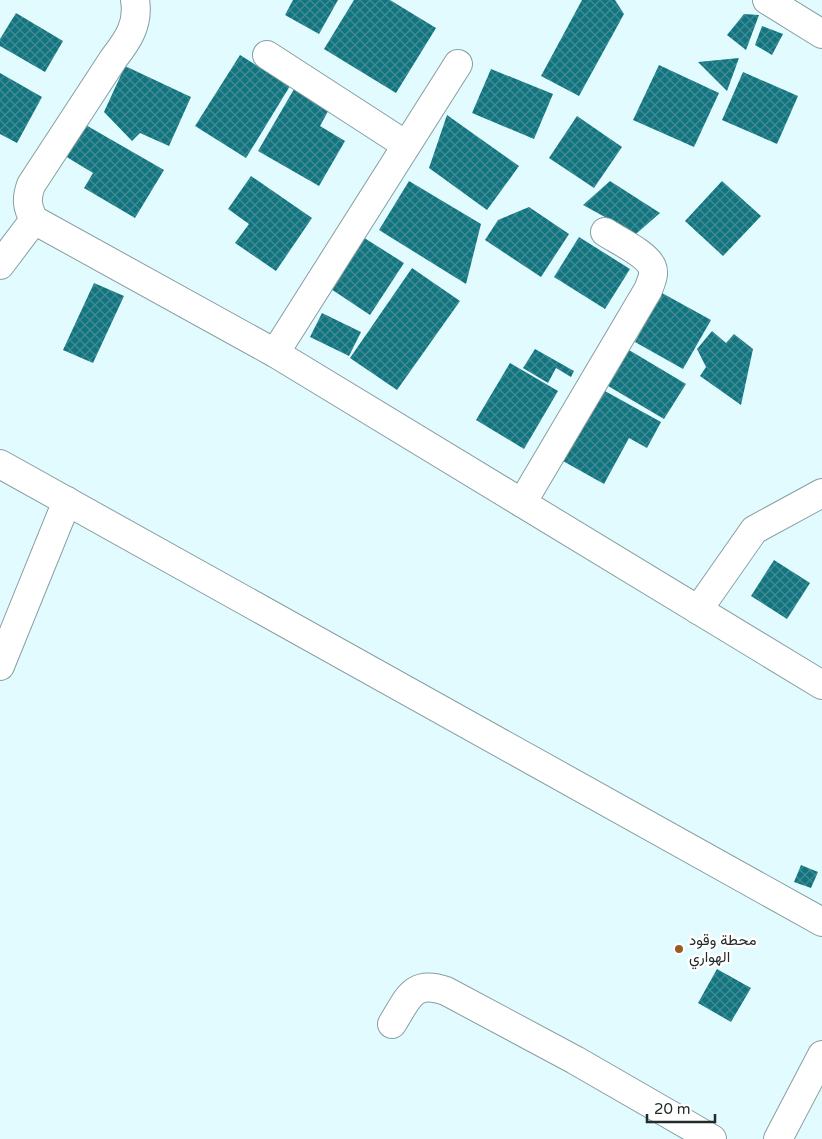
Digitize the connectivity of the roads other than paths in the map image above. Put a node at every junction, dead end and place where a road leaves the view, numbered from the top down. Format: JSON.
{"nodes":[{"id":1,"x":135,"y":0,"type":"edge"},
{"id":2,"x":767,"y":0,"type":"edge"},
{"id":3,"x":822,"y":34,"type":"edge"},
{"id":4,"x":267,"y":55,"type":"dead end"},
{"id":5,"x":458,"y":64,"type":"dead end"},
{"id":6,"x":406,"y":145,"type":"junction"},
{"id":7,"x":34,"y":220,"type":"junction"},
{"id":8,"x":605,"y":232,"type":"dead end"},
{"id":9,"x":0,"y":264,"type":"edge"},
{"id":10,"x":275,"y":353,"type":"junction"},
{"id":11,"x":0,"y":464,"type":"edge"},
{"id":12,"x":822,"y":493,"type":"edge"},
{"id":13,"x":67,"y":501,"type":"junction"},
{"id":14,"x":522,"y":503,"type":"junction"},
{"id":15,"x":698,"y":610,"type":"junction"},
{"id":16,"x":0,"y":666,"type":"edge"},
{"id":17,"x":822,"y":685,"type":"edge"},
{"id":18,"x":822,"y":922,"type":"edge"},
{"id":19,"x":392,"y":1024,"type":"dead end"},
{"id":20,"x":822,"y":1055,"type":"edge"},
{"id":21,"x":712,"y":1139,"type":"edge"},
{"id":22,"x":778,"y":1139,"type":"edge"}],
"edges":[{"from":1,"to":7,"type":"street"},
{"from":2,"to":3,"type":"street"},
{"from":4,"to":6,"type":"street"},
{"from":5,"to":6,"type":"street"},
{"from":6,"to":10,"type":"street"},
{"from":7,"to":9,"type":"street"},
{"from":7,"to":10,"type":"street"},
{"from":8,"to":14,"type":"street"},
{"from":10,"to":14,"type":"street"},
{"from":11,"to":13,"type":"street"},
{"from":12,"to":15,"type":"street"},
{"from":13,"to":16,"type":"street"},
{"from":13,"to":18,"type":"street"},
{"from":14,"to":15,"type":"street"},
{"from":15,"to":17,"type":"street"},
{"from":19,"to":21,"type":"street"},
{"from":20,"to":22,"type":"street"}]}
